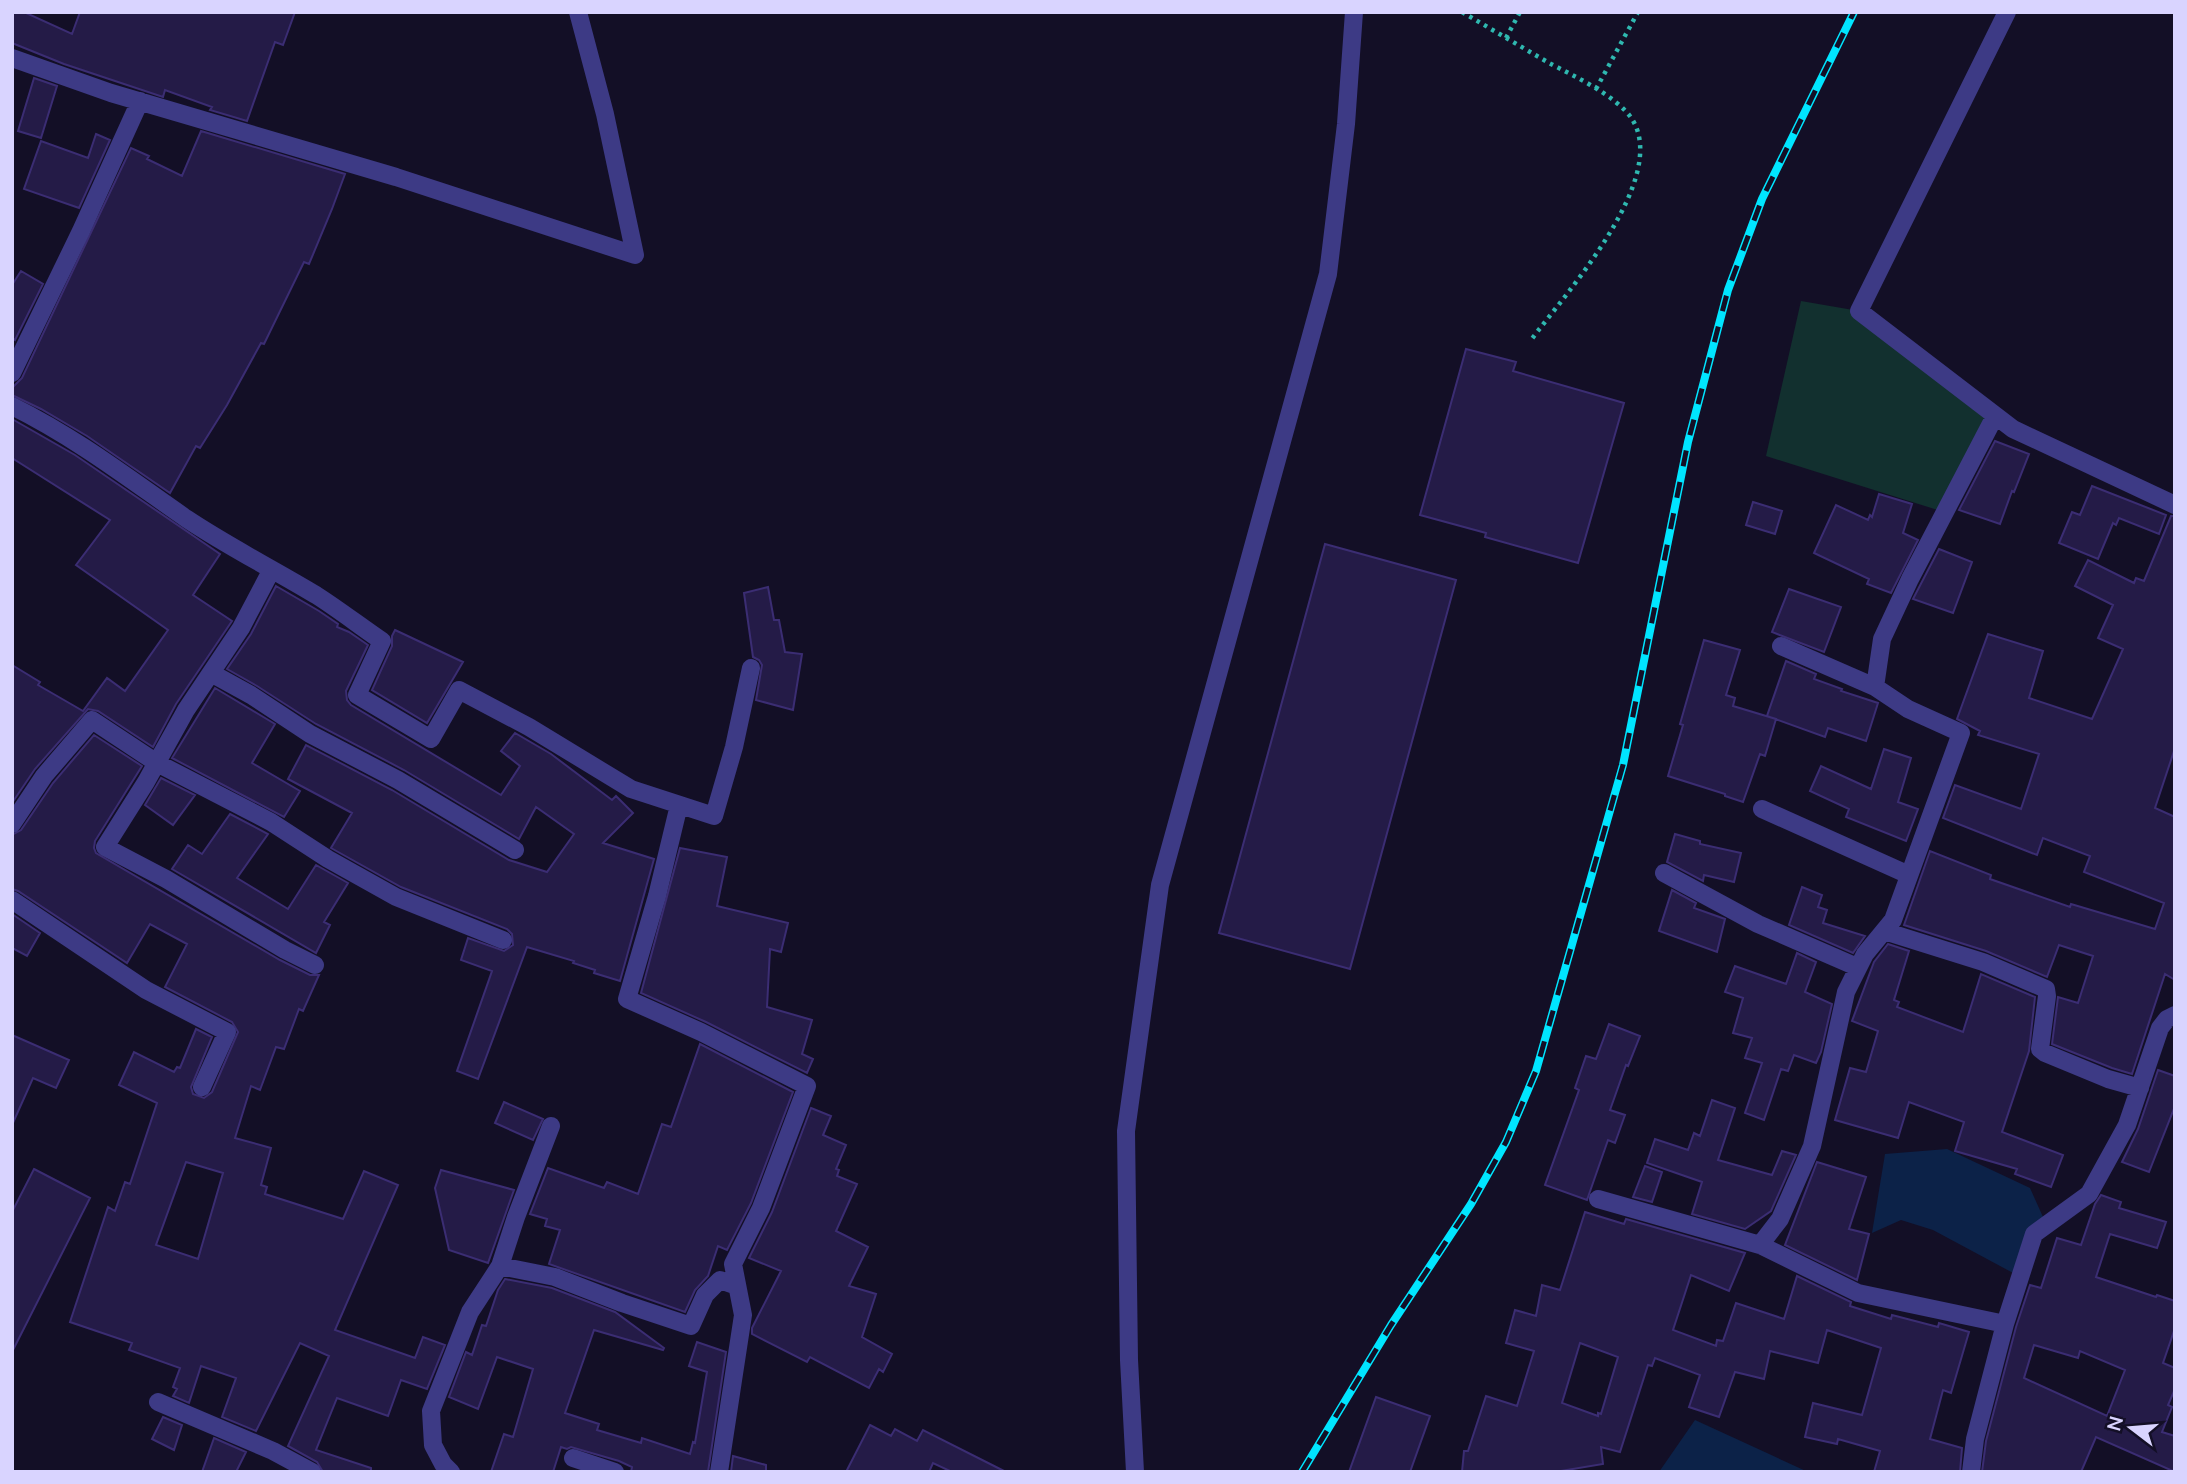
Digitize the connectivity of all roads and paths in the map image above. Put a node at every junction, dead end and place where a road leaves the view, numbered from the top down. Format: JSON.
{"nodes":[{"id":1,"x":578,"y":12,"type":"edge"},
{"id":2,"x":1354,"y":12,"type":"edge"},
{"id":3,"x":1462,"y":12,"type":"edge"},
{"id":4,"x":1520,"y":12,"type":"edge"},
{"id":5,"x":1638,"y":12,"type":"edge"},
{"id":6,"x":2007,"y":12,"type":"edge"},
{"id":7,"x":1506,"y":38,"type":"junction"},
{"id":8,"x":12,"y":58,"type":"edge"},
{"id":9,"x":1596,"y":89,"type":"junction"},
{"id":10,"x":140,"y":102,"type":"junction"},
{"id":11,"x":1531,"y":340,"type":"dead end"},
{"id":12,"x":12,"y":373,"type":"edge"},
{"id":13,"x":12,"y":406,"type":"edge"},
{"id":14,"x":1995,"y":416,"type":"junction"},
{"id":15,"x":2175,"y":505,"type":"edge"},
{"id":16,"x":271,"y":571,"type":"junction"},
{"id":17,"x":1782,"y":646,"type":"dead end"},
{"id":18,"x":751,"y":668,"type":"dead end"},
{"id":19,"x":211,"y":673,"type":"junction"},
{"id":20,"x":1875,"y":687,"type":"junction"},
{"id":21,"x":158,"y":763,"type":"junction"},
{"id":22,"x":679,"y":806,"type":"junction"},
{"id":23,"x":1762,"y":809,"type":"dead end"},
{"id":24,"x":12,"y":824,"type":"edge"},
{"id":25,"x":515,"y":850,"type":"dead end"},
{"id":26,"x":1664,"y":873,"type":"dead end"},
{"id":27,"x":1909,"y":875,"type":"junction"},
{"id":28,"x":12,"y":900,"type":"edge"},
{"id":29,"x":1884,"y":931,"type":"junction"},
{"id":30,"x":503,"y":940,"type":"dead end"},
{"id":31,"x":315,"y":965,"type":"dead end"},
{"id":32,"x":1857,"y":967,"type":"junction"},
{"id":33,"x":2175,"y":1015,"type":"edge"},
{"id":34,"x":202,"y":1087,"type":"dead end"},
{"id":35,"x":2140,"y":1088,"type":"junction"},
{"id":36,"x":551,"y":1126,"type":"dead end"},
{"id":37,"x":1598,"y":1199,"type":"dead end"},
{"id":38,"x":1759,"y":1245,"type":"junction"},
{"id":39,"x":500,"y":1266,"type":"junction"},
{"id":40,"x":737,"y":1286,"type":"junction"},
{"id":41,"x":2005,"y":1324,"type":"junction"},
{"id":42,"x":158,"y":1402,"type":"dead end"},
{"id":43,"x":573,"y":1458,"type":"dead end"},
{"id":44,"x":312,"y":1472,"type":"edge"},
{"id":45,"x":451,"y":1472,"type":"edge"},
{"id":46,"x":615,"y":1472,"type":"edge"},
{"id":47,"x":719,"y":1472,"type":"edge"},
{"id":48,"x":1135,"y":1472,"type":"edge"},
{"id":49,"x":1971,"y":1472,"type":"edge"}],
"edges":[{"from":1,"to":10,"type":"street"},
{"from":2,"to":48,"type":"street"},
{"from":3,"to":7,"type":"path"},
{"from":4,"to":7,"type":"path"},
{"from":5,"to":9,"type":"path"},
{"from":6,"to":14,"type":"street"},
{"from":7,"to":9,"type":"path"},
{"from":8,"to":10,"type":"street"},
{"from":9,"to":11,"type":"path"},
{"from":10,"to":12,"type":"street"},
{"from":13,"to":16,"type":"street"},
{"from":14,"to":15,"type":"street"},
{"from":14,"to":20,"type":"street"},
{"from":16,"to":19,"type":"street"},
{"from":16,"to":22,"type":"street"},
{"from":17,"to":20,"type":"street"},
{"from":18,"to":22,"type":"street"},
{"from":19,"to":21,"type":"street"},
{"from":19,"to":25,"type":"street"},
{"from":20,"to":27,"type":"street"},
{"from":21,"to":24,"type":"street"},
{"from":21,"to":30,"type":"street"},
{"from":21,"to":31,"type":"street"},
{"from":22,"to":40,"type":"street"},
{"from":23,"to":27,"type":"street"},
{"from":26,"to":32,"type":"street"},
{"from":27,"to":29,"type":"street"},
{"from":28,"to":34,"type":"street"},
{"from":29,"to":32,"type":"street"},
{"from":29,"to":35,"type":"street"},
{"from":32,"to":38,"type":"street"},
{"from":33,"to":35,"type":"street"},
{"from":35,"to":41,"type":"street"},
{"from":36,"to":39,"type":"street"},
{"from":37,"to":38,"type":"street"},
{"from":38,"to":41,"type":"street"},
{"from":39,"to":40,"type":"street"},
{"from":39,"to":45,"type":"street"},
{"from":40,"to":47,"type":"street"},
{"from":41,"to":49,"type":"street"},
{"from":42,"to":44,"type":"street"},
{"from":43,"to":46,"type":"street"}]}
